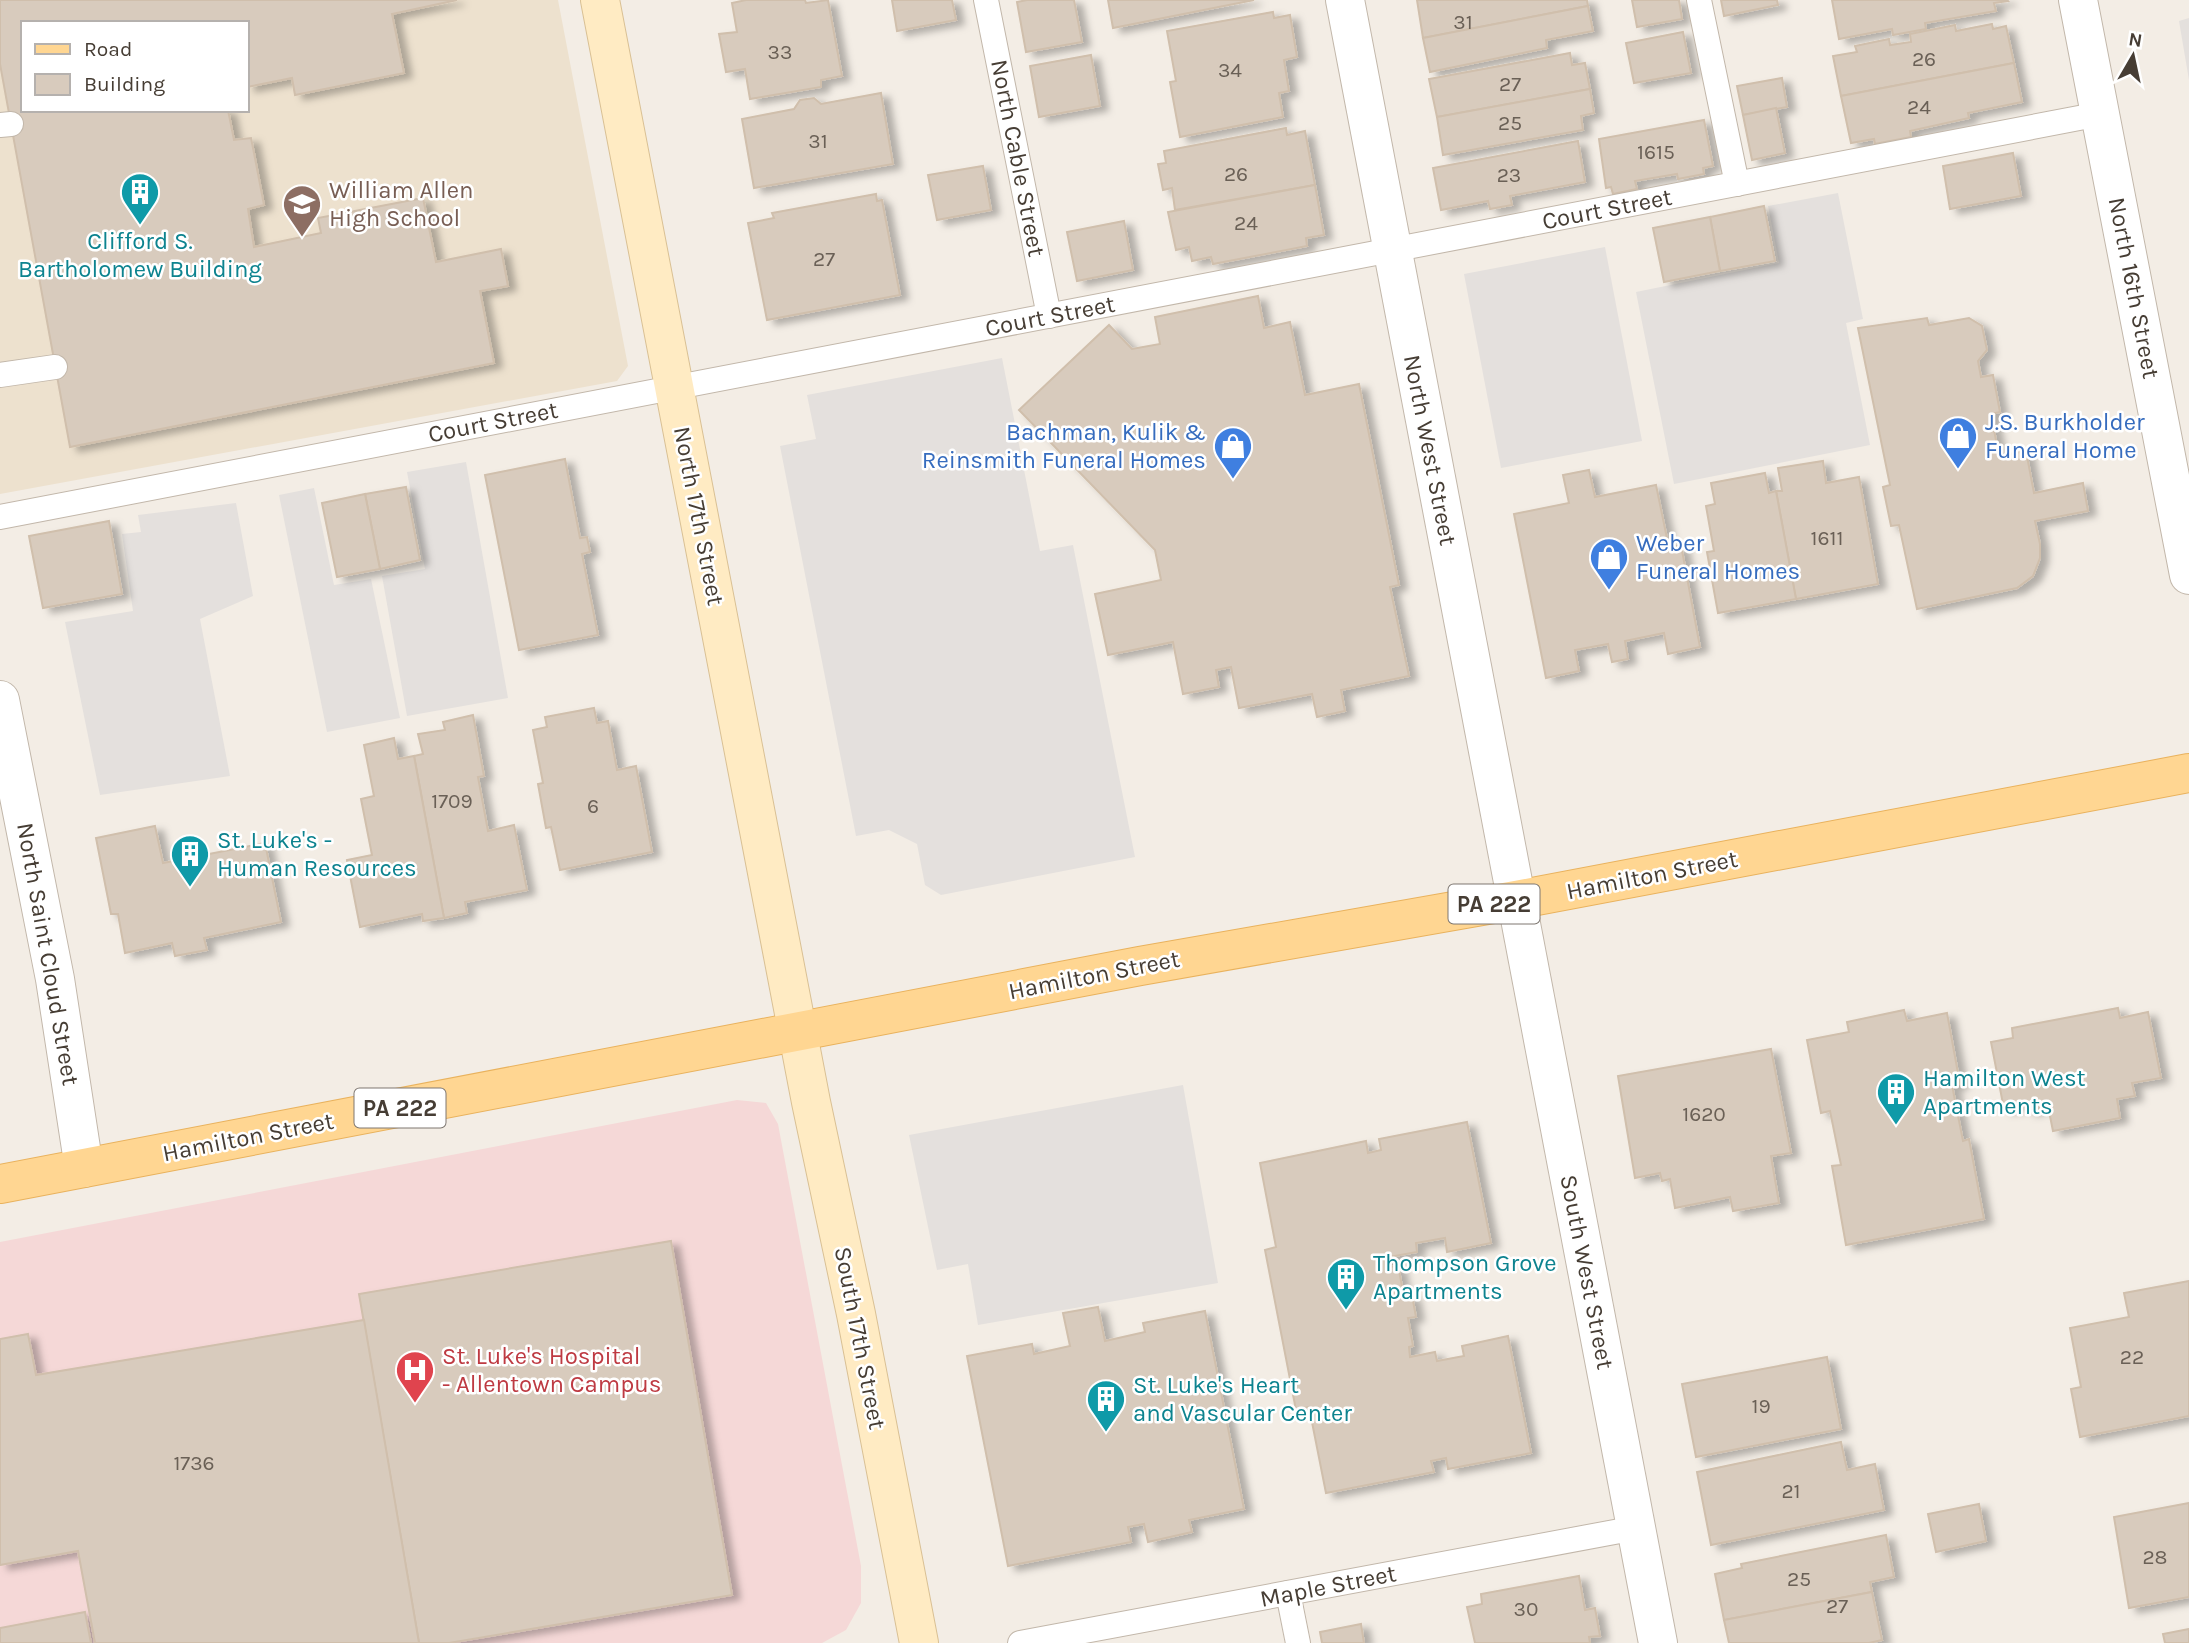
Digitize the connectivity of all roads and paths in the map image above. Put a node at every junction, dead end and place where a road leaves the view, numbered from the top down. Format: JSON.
{"nodes":[{"id":1,"x":600,"y":0,"type":"edge"},
{"id":2,"x":986,"y":0,"type":"edge"},
{"id":3,"x":1345,"y":0,"type":"edge"},
{"id":4,"x":1699,"y":0,"type":"edge"},
{"id":5,"x":2078,"y":0,"type":"edge"},
{"id":6,"x":2100,"y":114,"type":"junction"},
{"id":7,"x":1737,"y":184,"type":"junction"},
{"id":8,"x":1392,"y":250,"type":"junction"},
{"id":9,"x":1049,"y":316,"type":"junction"},
{"id":10,"x":55,"y":367,"type":"dead end"},
{"id":11,"x":0,"y":375,"type":"edge"},
{"id":12,"x":674,"y":388,"type":"junction"},
{"id":13,"x":0,"y":517,"type":"edge"},
{"id":14,"x":2189,"y":575,"type":"edge"},
{"id":15,"x":0,"y":700,"type":"edge"},
{"id":16,"x":2189,"y":773,"type":"edge"},
{"id":17,"x":1516,"y":900,"type":"junction"},
{"id":18,"x":799,"y":1033,"type":"junction"},
{"id":19,"x":84,"y":1168,"type":"junction"},
{"id":20,"x":0,"y":1184,"type":"edge"},
{"id":21,"x":1636,"y":1528,"type":"junction"},
{"id":22,"x":1288,"y":1593,"type":"junction"},
{"id":23,"x":919,"y":1643,"type":"edge"},
{"id":24,"x":1020,"y":1643,"type":"edge"},
{"id":25,"x":1298,"y":1643,"type":"edge"},
{"id":26,"x":1658,"y":1643,"type":"edge"}],
"edges":[{"from":1,"to":12,"type":"street","name":"North 17th Street"},
{"from":2,"to":9,"type":"lane","name":"North Cable Street"},
{"from":3,"to":8,"type":"street","name":"North West Street"},
{"from":4,"to":7,"type":"lane"},
{"from":5,"to":6,"type":"street","name":"North 16th Street"},
{"from":6,"to":7,"type":"lane","name":"Court Street"},
{"from":6,"to":14,"type":"street","name":"North 16th Street"},
{"from":7,"to":8,"type":"lane","name":"Court Street"},
{"from":8,"to":9,"type":"lane","name":"Court Street"},
{"from":8,"to":17,"type":"street","name":"North West Street"},
{"from":9,"to":12,"type":"lane","name":"Court Street"},
{"from":10,"to":11,"type":"lane"},
{"from":12,"to":13,"type":"lane","name":"Court Street"},
{"from":12,"to":18,"type":"street","name":"North 17th Street"},
{"from":15,"to":19,"type":"street","name":"North Saint Cloud Street"},
{"from":16,"to":17,"type":"main road","name":"Hamilton Street","number":"PA 222"},
{"from":17,"to":18,"type":"main road","name":"Hamilton Street","number":"PA 222"},
{"from":17,"to":21,"type":"street","name":"South West Street"},
{"from":18,"to":19,"type":"main road","name":"Hamilton Street","number":"PA 222"},
{"from":18,"to":23,"type":"street","name":"South 17th Street"},
{"from":19,"to":20,"type":"main road","name":"Hamilton Street","number":"PA 222"},
{"from":21,"to":22,"type":"lane","name":"Maple Street"},
{"from":21,"to":26,"type":"street","name":"South West Street"},
{"from":22,"to":24,"type":"lane","name":"Maple Street"},
{"from":22,"to":25,"type":"lane"}]}
